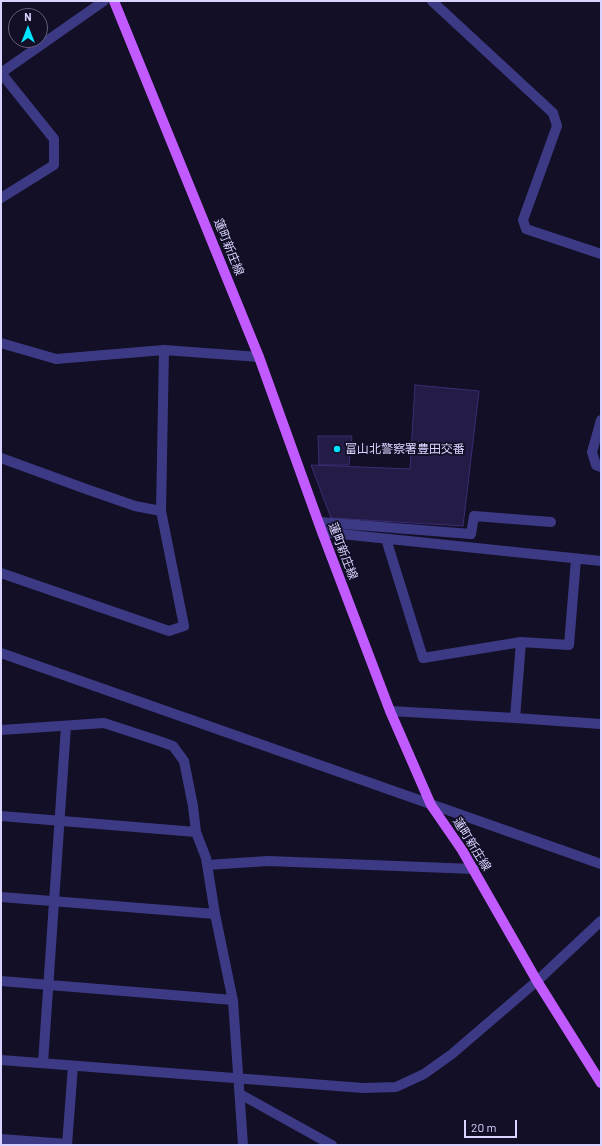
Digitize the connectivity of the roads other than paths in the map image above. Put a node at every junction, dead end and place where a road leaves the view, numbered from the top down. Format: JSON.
{"nodes":[{"id":1,"x":104,"y":1,"type":"edge"},
{"id":2,"x":114,"y":1,"type":"edge"},
{"id":3,"x":432,"y":1,"type":"edge"},
{"id":4,"x":1,"y":73,"type":"edge"},
{"id":5,"x":1,"y":198,"type":"edge"},
{"id":6,"x":601,"y":254,"type":"edge"},
{"id":7,"x":1,"y":343,"type":"edge"},
{"id":8,"x":164,"y":350,"type":"junction"},
{"id":9,"x":259,"y":357,"type":"junction"},
{"id":10,"x":601,"y":420,"type":"edge"},
{"id":11,"x":1,"y":458,"type":"edge"},
{"id":12,"x":601,"y":467,"type":"edge"},
{"id":13,"x":161,"y":512,"type":"junction"},
{"id":14,"x":318,"y":522,"type":"junction"},
{"id":15,"x":551,"y":522,"type":"dead end"},
{"id":16,"x":322,"y":532,"type":"junction"},
{"id":17,"x":386,"y":539,"type":"junction"},
{"id":18,"x":576,"y":559,"type":"junction"},
{"id":19,"x":601,"y":561,"type":"edge"},
{"id":20,"x":1,"y":573,"type":"edge"},
{"id":21,"x":520,"y":642,"type":"junction"},
{"id":22,"x":1,"y":653,"type":"edge"},
{"id":23,"x":390,"y":711,"type":"junction"},
{"id":24,"x":515,"y":718,"type":"junction"},
{"id":25,"x":601,"y":724,"type":"edge"},
{"id":26,"x":66,"y":726,"type":"junction"},
{"id":27,"x":1,"y":730,"type":"edge"},
{"id":28,"x":431,"y":805,"type":"junction"},
{"id":29,"x":1,"y":816,"type":"edge"},
{"id":30,"x":59,"y":821,"type":"junction"},
{"id":31,"x":196,"y":832,"type":"junction"},
{"id":32,"x":601,"y":864,"type":"edge"},
{"id":33,"x":207,"y":865,"type":"junction"},
{"id":34,"x":474,"y":869,"type":"junction"},
{"id":35,"x":1,"y":897,"type":"edge"},
{"id":36,"x":54,"y":901,"type":"junction"},
{"id":37,"x":215,"y":914,"type":"junction"},
{"id":38,"x":601,"y":921,"type":"edge"},
{"id":39,"x":1,"y":981,"type":"edge"},
{"id":40,"x":537,"y":981,"type":"junction"},
{"id":41,"x":48,"y":985,"type":"junction"},
{"id":42,"x":233,"y":1000,"type":"junction"},
{"id":43,"x":1,"y":1060,"type":"edge"},
{"id":44,"x":43,"y":1063,"type":"junction"},
{"id":45,"x":73,"y":1066,"type":"junction"},
{"id":46,"x":240,"y":1079,"type":"junction"},
{"id":47,"x":601,"y":1083,"type":"edge"},
{"id":48,"x":240,"y":1094,"type":"junction"},
{"id":49,"x":1,"y":1139,"type":"edge"},
{"id":50,"x":67,"y":1144,"type":"edge"},
{"id":51,"x":243,"y":1145,"type":"edge"},
{"id":52,"x":332,"y":1145,"type":"edge"}],
"edges":[{"from":1,"to":4,"type":"street"},
{"from":2,"to":9,"type":"main road","name":"蓮町新庄線"},
{"from":3,"to":6,"type":"street"},
{"from":4,"to":5,"type":"street"},
{"from":7,"to":8,"type":"street"},
{"from":8,"to":9,"type":"street"},
{"from":8,"to":13,"type":"street"},
{"from":9,"to":14,"type":"main road","name":"蓮町新庄線"},
{"from":10,"to":12,"type":"street"},
{"from":11,"to":13,"type":"street"},
{"from":13,"to":20,"type":"street"},
{"from":14,"to":15,"type":"street"},
{"from":14,"to":16,"type":"main road","name":"蓮町新庄線"},
{"from":16,"to":17,"type":"street"},
{"from":16,"to":23,"type":"main road","name":"蓮町新庄線"},
{"from":17,"to":18,"type":"street"},
{"from":17,"to":21,"type":"street"},
{"from":18,"to":19,"type":"street"},
{"from":18,"to":21,"type":"street"},
{"from":21,"to":24,"type":"street"},
{"from":22,"to":28,"type":"street"},
{"from":23,"to":24,"type":"street"},
{"from":23,"to":28,"type":"main road","name":"蓮町新庄線"},
{"from":24,"to":25,"type":"street"},
{"from":26,"to":27,"type":"street"},
{"from":26,"to":30,"type":"street"},
{"from":26,"to":31,"type":"street"},
{"from":28,"to":32,"type":"street"},
{"from":28,"to":34,"type":"main road","name":"蓮町新庄線"},
{"from":29,"to":30,"type":"street"},
{"from":30,"to":31,"type":"street"},
{"from":30,"to":36,"type":"street"},
{"from":31,"to":33,"type":"street"},
{"from":33,"to":34,"type":"street"},
{"from":33,"to":37,"type":"street"},
{"from":34,"to":40,"type":"main road","name":"蓮町新庄線"},
{"from":35,"to":36,"type":"street"},
{"from":36,"to":37,"type":"street"},
{"from":36,"to":41,"type":"street"},
{"from":37,"to":42,"type":"street"},
{"from":38,"to":40,"type":"street"},
{"from":39,"to":41,"type":"street"},
{"from":40,"to":46,"type":"street"},
{"from":40,"to":47,"type":"main road","name":"蓮町新庄線"},
{"from":41,"to":42,"type":"street"},
{"from":41,"to":44,"type":"street"},
{"from":42,"to":46,"type":"street"},
{"from":43,"to":44,"type":"street"},
{"from":44,"to":45,"type":"street"},
{"from":45,"to":46,"type":"street"},
{"from":45,"to":50,"type":"street"},
{"from":46,"to":48,"type":"street"},
{"from":48,"to":51,"type":"street"},
{"from":48,"to":52,"type":"street"},
{"from":49,"to":50,"type":"street"}]}
